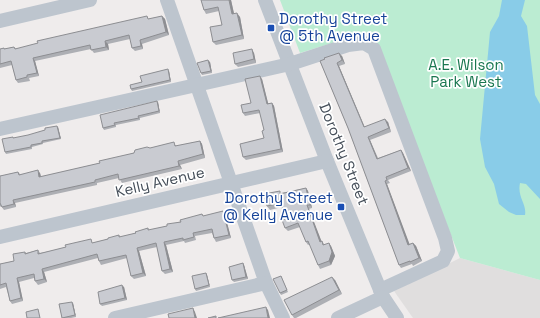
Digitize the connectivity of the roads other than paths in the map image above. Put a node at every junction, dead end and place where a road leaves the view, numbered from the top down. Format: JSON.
{"nodes":[{"id":1,"x":90,"y":0,"type":"edge"},
{"id":2,"x":167,"y":0,"type":"edge"},
{"id":3,"x":265,"y":0,"type":"edge"},
{"id":4,"x":0,"y":21,"type":"edge"},
{"id":5,"x":290,"y":64,"type":"junction"},
{"id":6,"x":196,"y":85,"type":"junction"},
{"id":7,"x":0,"y":130,"type":"edge"},
{"id":8,"x":327,"y":161,"type":"junction"},
{"id":9,"x":231,"y":183,"type":"junction"},
{"id":10,"x":0,"y":237,"type":"edge"},
{"id":11,"x":266,"y":283,"type":"junction"},
{"id":12,"x":381,"y":294,"type":"junction"},
{"id":13,"x":115,"y":318,"type":"edge"},
{"id":14,"x":283,"y":318,"type":"edge"},
{"id":15,"x":338,"y":318,"type":"edge"},
{"id":16,"x":397,"y":318,"type":"edge"}],
"edges":[{"from":1,"to":4,"type":"street"},
{"from":2,"to":6,"type":"street"},
{"from":3,"to":5,"type":"street","name":"Dorothy Street"},
{"from":5,"to":6,"type":"street"},
{"from":5,"to":8,"type":"street","name":"Dorothy Street"},
{"from":5,"to":12,"type":"street"},
{"from":6,"to":7,"type":"street"},
{"from":6,"to":9,"type":"street"},
{"from":8,"to":9,"type":"street","name":"Kelly Avenue"},
{"from":8,"to":12,"type":"street","name":"Dorothy Street"},
{"from":9,"to":10,"type":"street","name":"Kelly Avenue"},
{"from":9,"to":11,"type":"street"},
{"from":11,"to":13,"type":"street"},
{"from":11,"to":14,"type":"street"},
{"from":12,"to":15,"type":"street"},
{"from":12,"to":16,"type":"street","name":"Dorothy Street"}]}
